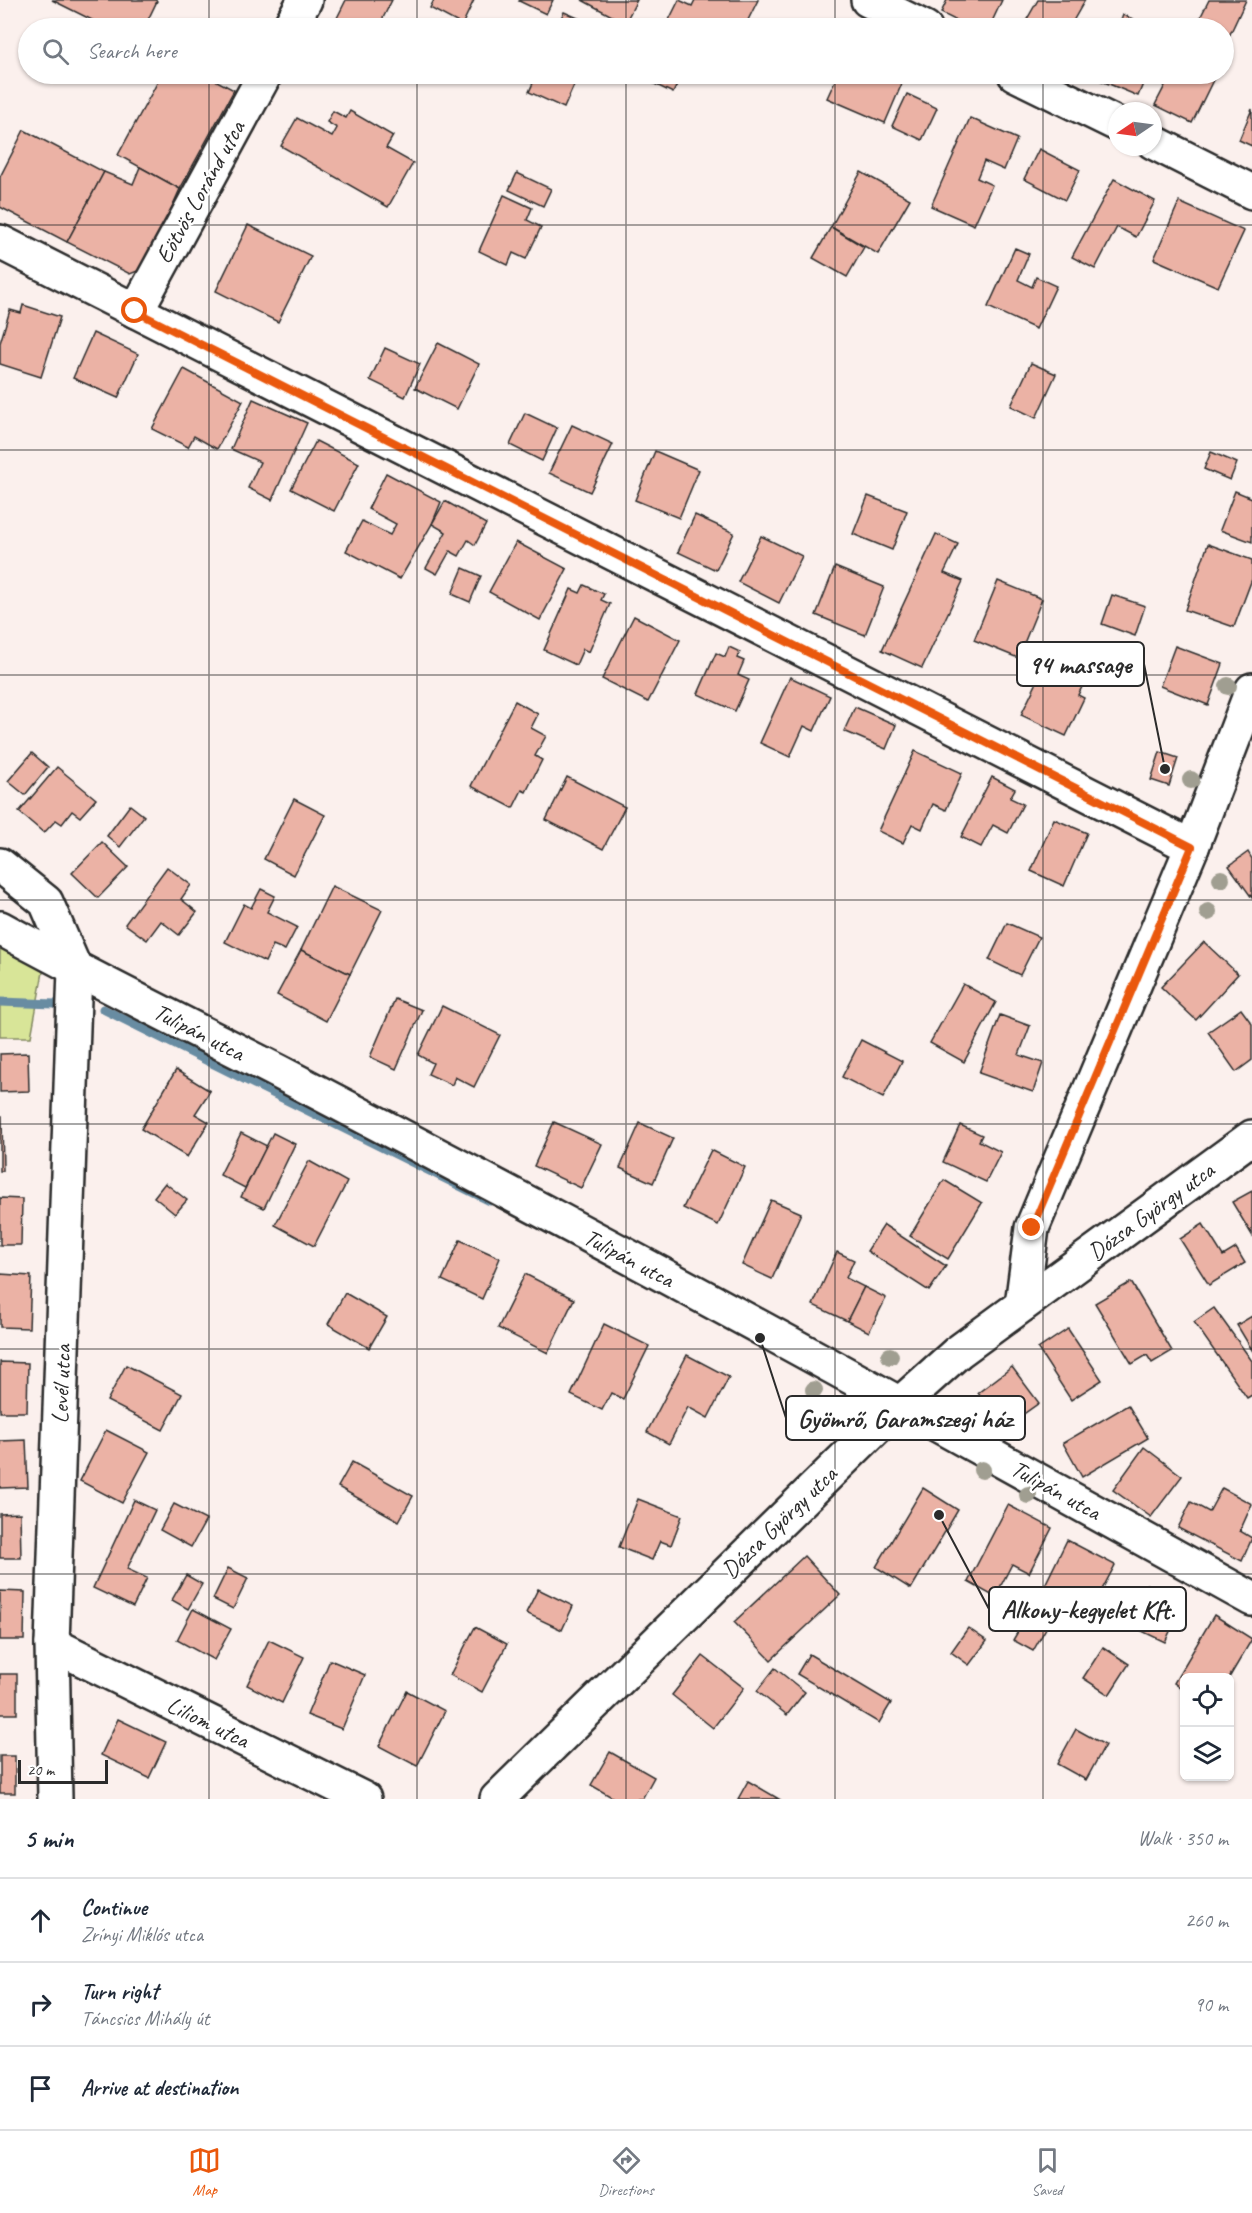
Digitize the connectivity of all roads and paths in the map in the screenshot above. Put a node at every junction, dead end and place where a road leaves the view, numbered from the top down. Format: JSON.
{"nodes":[{"id":1,"x":305,"y":0,"type":"edge"},
{"id":2,"x":868,"y":0,"type":"edge"},
{"id":3,"x":295,"y":18,"type":"edge"},
{"id":4,"x":905,"y":18,"type":"edge"},
{"id":5,"x":260,"y":84,"type":"edge"},
{"id":6,"x":1035,"y":84,"type":"edge"},
{"id":7,"x":1108,"y":120,"type":"edge"},
{"id":8,"x":1162,"y":147,"type":"edge"},
{"id":9,"x":1252,"y":192,"type":"edge"},
{"id":10,"x":0,"y":242,"type":"edge"},
{"id":11,"x":135,"y":311,"type":"junction"},
{"id":12,"x":1252,"y":690,"type":"edge"},
{"id":13,"x":1192,"y":847,"type":"junction"},
{"id":14,"x":0,"y":865,"type":"edge"},
{"id":15,"x":0,"y":928,"type":"edge"},
{"id":16,"x":75,"y":969,"type":"junction"},
{"id":17,"x":1252,"y":1137,"type":"edge"},
{"id":18,"x":1022,"y":1305,"type":"junction"},
{"id":19,"x":900,"y":1404,"type":"junction"},
{"id":20,"x":1252,"y":1599,"type":"edge"},
{"id":21,"x":52,"y":1644,"type":"junction"},
{"id":22,"x":55,"y":1799,"type":"edge"},
{"id":23,"x":364,"y":1799,"type":"edge"},
{"id":24,"x":497,"y":1799,"type":"edge"}],
"edges":[{"from":1,"to":3,"type":"street"},
{"from":2,"to":4,"type":"street"},
{"from":5,"to":11,"type":"street","name":"Eötvös Loránd utca"},
{"from":6,"to":7,"type":"street"},
{"from":8,"to":9,"type":"street"},
{"from":10,"to":11,"type":"street"},
{"from":11,"to":13,"type":"street"},
{"from":12,"to":13,"type":"street"},
{"from":13,"to":18,"type":"street"},
{"from":14,"to":16,"type":"street"},
{"from":15,"to":16,"type":"street","name":"Tulipán utca"},
{"from":16,"to":19,"type":"street","name":"Tulipán utca"},
{"from":16,"to":21,"type":"street","name":"Levél utca"},
{"from":17,"to":18,"type":"street","name":"Dózsa György utca"},
{"from":18,"to":19,"type":"street","name":"Dózsa György utca"},
{"from":19,"to":20,"type":"street","name":"Tulipán utca"},
{"from":19,"to":24,"type":"street","name":"Dózsa György utca"},
{"from":21,"to":22,"type":"street","name":"Levél utca"},
{"from":21,"to":23,"type":"street","name":"Liliom utca"}]}
